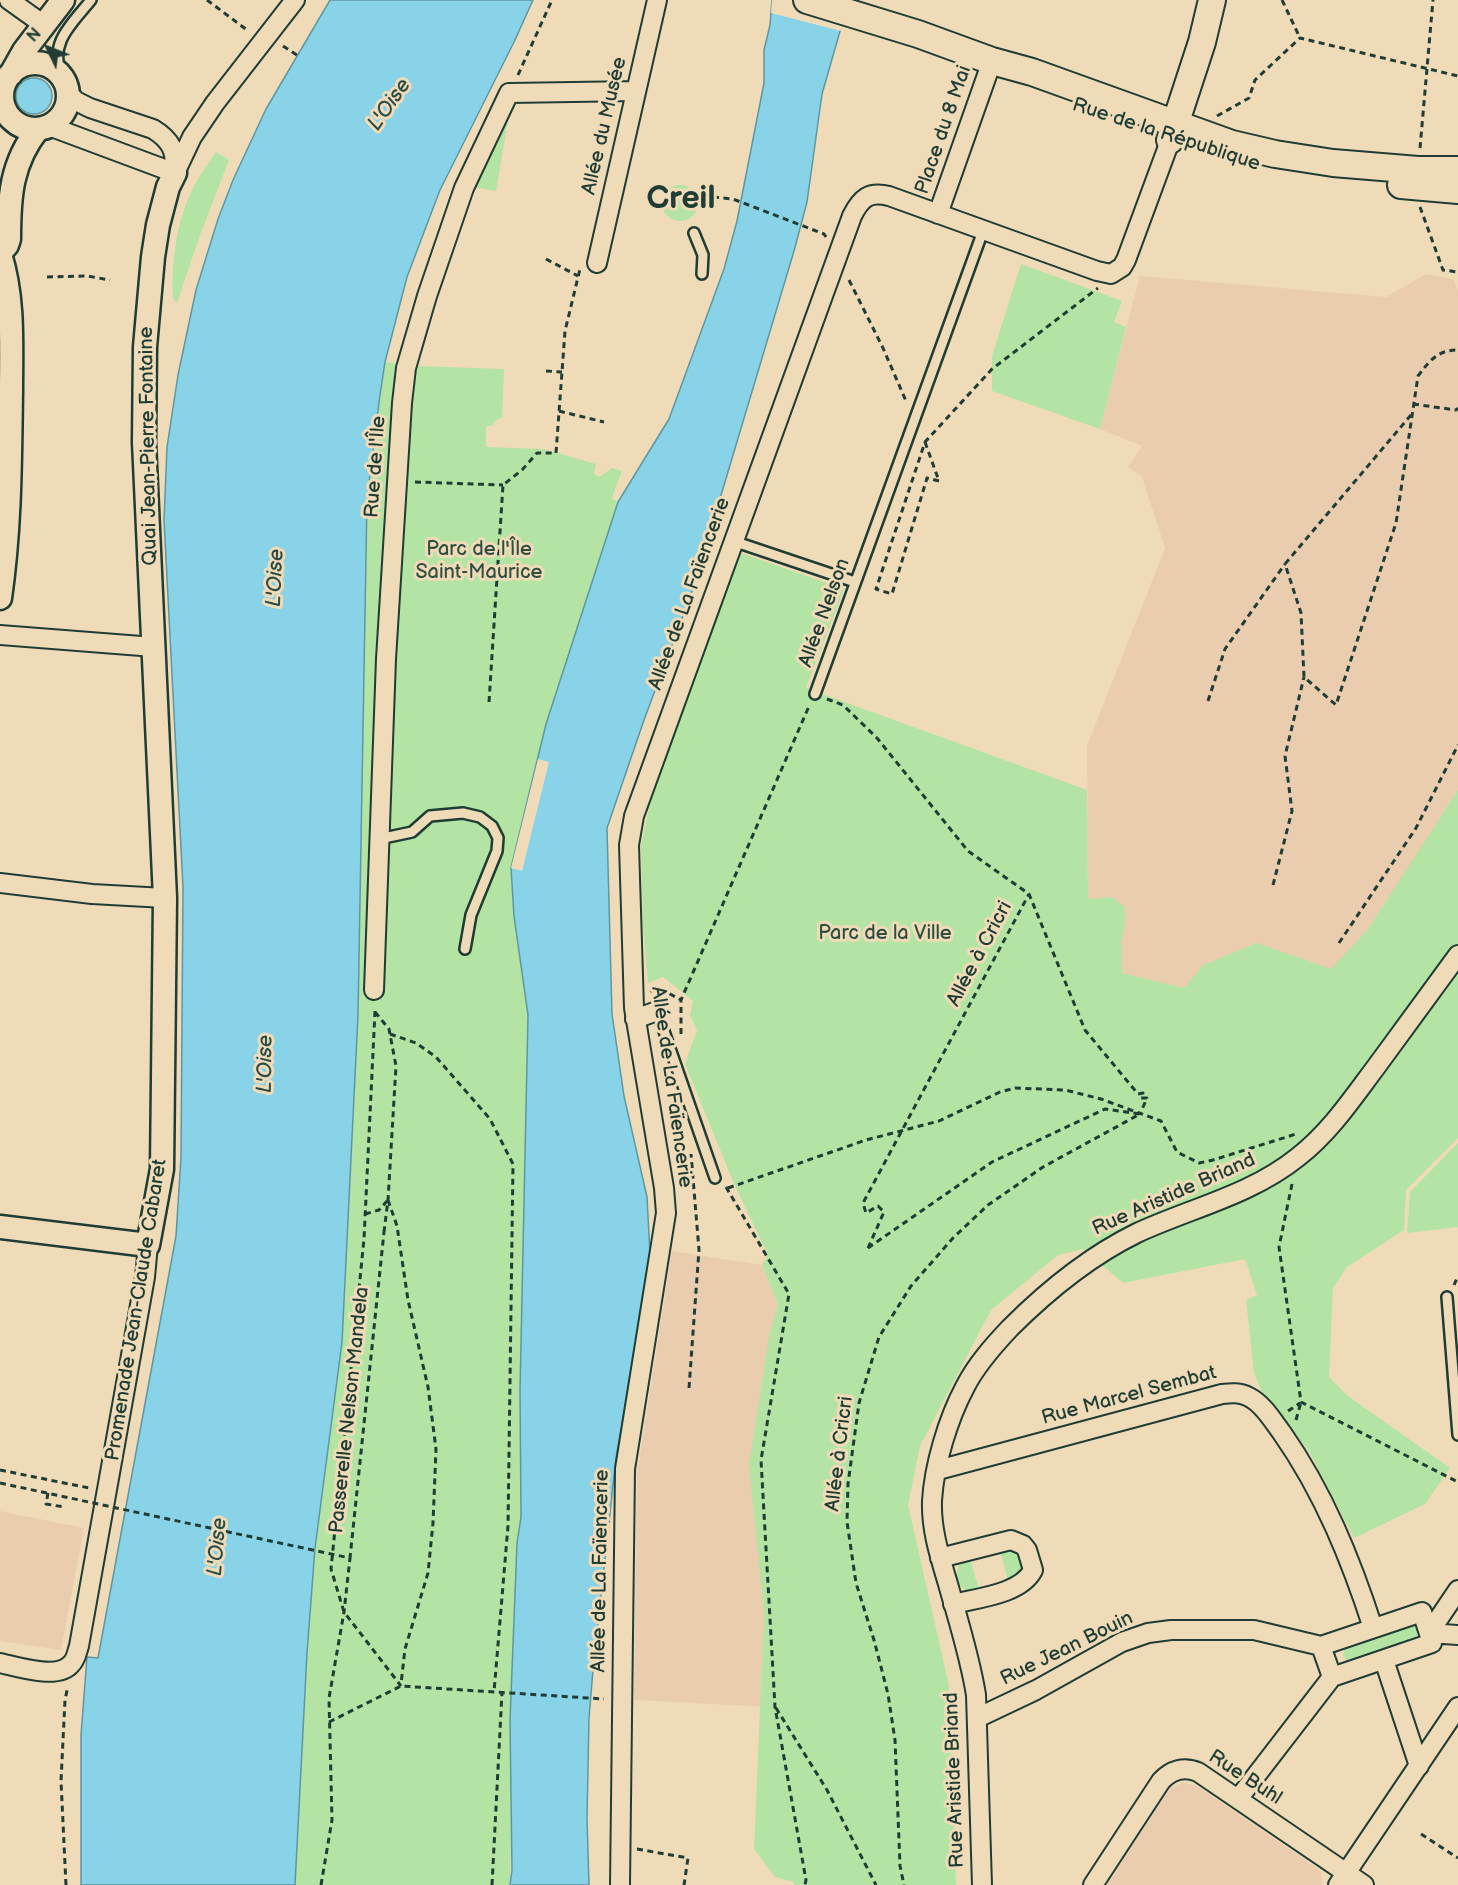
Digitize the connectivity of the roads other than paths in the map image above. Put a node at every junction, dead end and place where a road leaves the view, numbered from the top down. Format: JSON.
{"nodes":[{"id":1,"x":9,"y":0,"type":"edge"},
{"id":2,"x":63,"y":0,"type":"edge"},
{"id":3,"x":91,"y":0,"type":"edge"},
{"id":4,"x":294,"y":0,"type":"edge"},
{"id":5,"x":657,"y":0,"type":"edge"},
{"id":6,"x":807,"y":0,"type":"edge"},
{"id":7,"x":1212,"y":0,"type":"edge"},
{"id":8,"x":859,"y":10,"type":"edge"},
{"id":9,"x":44,"y":25,"type":"junction"},
{"id":10,"x":992,"y":62,"type":"junction"},
{"id":11,"x":60,"y":79,"type":"junction"},
{"id":12,"x":636,"y":91,"type":"junction"},
{"id":13,"x":4,"y":93,"type":"edge"},
{"id":14,"x":1176,"y":125,"type":"junction"},
{"id":15,"x":44,"y":128,"type":"junction"},
{"id":16,"x":1439,"y":172,"type":"edge"},
{"id":17,"x":175,"y":173,"type":"junction"},
{"id":18,"x":1458,"y":189,"type":"edge"},
{"id":19,"x":938,"y":214,"type":"junction"},
{"id":20,"x":983,"y":231,"type":"junction"},
{"id":21,"x":694,"y":233,"type":"dead end"},
{"id":22,"x":0,"y":254,"type":"edge"},
{"id":23,"x":589,"y":264,"type":"road end"},
{"id":24,"x":702,"y":274,"type":"dead end"},
{"id":25,"x":733,"y":541,"type":"junction"},
{"id":26,"x":2,"y":557,"type":"edge"},
{"id":27,"x":855,"y":582,"type":"junction"},
{"id":28,"x":0,"y":598,"type":"edge"},
{"id":29,"x":0,"y":635,"type":"edge"},
{"id":30,"x":154,"y":647,"type":"junction"},
{"id":31,"x":815,"y":694,"type":"road end"},
{"id":32,"x":379,"y":839,"type":"junction"},
{"id":33,"x":0,"y":883,"type":"edge"},
{"id":34,"x":165,"y":898,"type":"junction"},
{"id":35,"x":465,"y":949,"type":"dead end"},
{"id":36,"x":1458,"y":955,"type":"edge"},
{"id":37,"x":374,"y":990,"type":"road end"},
{"id":38,"x":657,"y":1011,"type":"joint"},
{"id":39,"x":635,"y":1019,"type":"junction"},
{"id":40,"x":715,"y":1178,"type":"road end"},
{"id":41,"x":0,"y":1227,"type":"edge"},
{"id":42,"x":148,"y":1245,"type":"junction"},
{"id":43,"x":1447,"y":1297,"type":"dead end"},
{"id":44,"x":1458,"y":1435,"type":"edge"},
{"id":45,"x":938,"y":1470,"type":"junction"},
{"id":46,"x":940,"y":1558,"type":"junction"},
{"id":47,"x":1458,"y":1590,"type":"edge"},
{"id":48,"x":953,"y":1604,"type":"junction"},
{"id":49,"x":1373,"y":1628,"type":"junction"},
{"id":50,"x":1429,"y":1633,"type":"junction"},
{"id":51,"x":1458,"y":1635,"type":"edge"},
{"id":52,"x":1321,"y":1646,"type":"junction"},
{"id":53,"x":1384,"y":1660,"type":"junction"},
{"id":54,"x":0,"y":1664,"type":"edge"},
{"id":55,"x":1332,"y":1677,"type":"junction"},
{"id":56,"x":1458,"y":1707,"type":"edge"},
{"id":57,"x":977,"y":1718,"type":"junction"},
{"id":58,"x":1419,"y":1766,"type":"junction"},
{"id":59,"x":1238,"y":1799,"type":"junction"},
{"id":60,"x":1342,"y":1879,"type":"edge"},
{"id":61,"x":620,"y":1885,"type":"edge"},
{"id":62,"x":982,"y":1885,"type":"edge"},
{"id":63,"x":1093,"y":1885,"type":"edge"},
{"id":64,"x":1364,"y":1885,"type":"edge"}],
"edges":[{"from":1,"to":9,"type":"street"},
{"from":2,"to":9,"type":"street"},
{"from":3,"to":11,"type":"lane"},
{"from":4,"to":17,"type":"street","name":"Quai Jean-Pierre Fontaine"},
{"from":5,"to":12,"type":"street","name":"Allée du Musée"},
{"from":6,"to":8,"type":"main road","name":"Rue de la République"},
{"from":7,"to":14,"type":"main road"},
{"from":8,"to":10,"type":"main road","name":"Rue de la République"},
{"from":9,"to":11,"type":"street"},
{"from":9,"to":13,"type":"street"},
{"from":10,"to":14,"type":"main road","name":"Rue de la République"},
{"from":10,"to":19,"type":"street","name":"Place du 8 Mai"},
{"from":11,"to":13,"type":"street"},
{"from":11,"to":15,"type":"street"},
{"from":11,"to":17,"type":"street"},
{"from":12,"to":23,"type":"street","name":"Allée du Musée"},
{"from":12,"to":32,"type":"street","name":"Rue de l'Île"},
{"from":13,"to":15,"type":"street"},
{"from":14,"to":16,"type":"main road","name":"Rue de la République"},
{"from":14,"to":20,"type":"street"},
{"from":15,"to":17,"type":"street"},
{"from":15,"to":22,"type":"street"},
{"from":16,"to":18,"type":"main road","name":"Rue de la République"},
{"from":17,"to":30,"type":"street","name":"Quai Jean-Pierre Fontaine"},
{"from":19,"to":20,"type":"street"},
{"from":19,"to":25,"type":"street","name":"Allée de La Faïencerie"},
{"from":20,"to":27,"type":"lane","name":"Allée Nelson"},
{"from":21,"to":24,"type":"lane"},
{"from":22,"to":26,"type":"street"},
{"from":25,"to":27,"type":"lane"},
{"from":25,"to":39,"type":"street","name":"Allée de La Faïencerie"},
{"from":26,"to":28,"type":"street"},
{"from":27,"to":31,"type":"lane","name":"Allée Nelson"},
{"from":29,"to":30,"type":"street"},
{"from":30,"to":34,"type":"street","name":"Quai Jean-Pierre Fontaine"},
{"from":32,"to":35,"type":"lane"},
{"from":32,"to":37,"type":"street","name":"Rue de l'Île"},
{"from":33,"to":34,"type":"street"},
{"from":34,"to":42,"type":"street","name":"Promenade Jean-Claude Cabaret"},
{"from":36,"to":45,"type":"street","name":"Rue Aristide Briand"},
{"from":38,"to":39,"type":"street"},
{"from":38,"to":40,"type":"lane"},
{"from":39,"to":61,"type":"street","name":"Allée de La Faïencerie"},
{"from":41,"to":42,"type":"street"},
{"from":42,"to":54,"type":"street","name":"Promenade Jean-Claude Cabaret"},
{"from":43,"to":44,"type":"lane"},
{"from":45,"to":46,"type":"street","name":"Rue Aristide Briand"},
{"from":45,"to":49,"type":"street","name":"Rue Marcel Sembat"},
{"from":46,"to":48,"type":"street","name":"Rue Aristide Briand"},
{"from":46,"to":48,"type":"street"},
{"from":47,"to":50,"type":"street"},
{"from":48,"to":57,"type":"street","name":"Rue Aristide Briand"},
{"from":49,"to":50,"type":"street"},
{"from":49,"to":52,"type":"street"},
{"from":50,"to":51,"type":"street"},
{"from":50,"to":53,"type":"street"},
{"from":52,"to":55,"type":"street"},
{"from":52,"to":57,"type":"street","name":"Rue Jean Bouin"},
{"from":53,"to":55,"type":"street"},
{"from":53,"to":58,"type":"street"},
{"from":55,"to":59,"type":"street"},
{"from":56,"to":58,"type":"street"},
{"from":57,"to":62,"type":"street","name":"Rue Aristide Briand"},
{"from":58,"to":60,"type":"street"},
{"from":59,"to":60,"type":"street","name":"Rue Buhl"},
{"from":59,"to":63,"type":"street","name":"Rue Buhl"},
{"from":60,"to":64,"type":"street","name":"Rue Buhl"}]}
